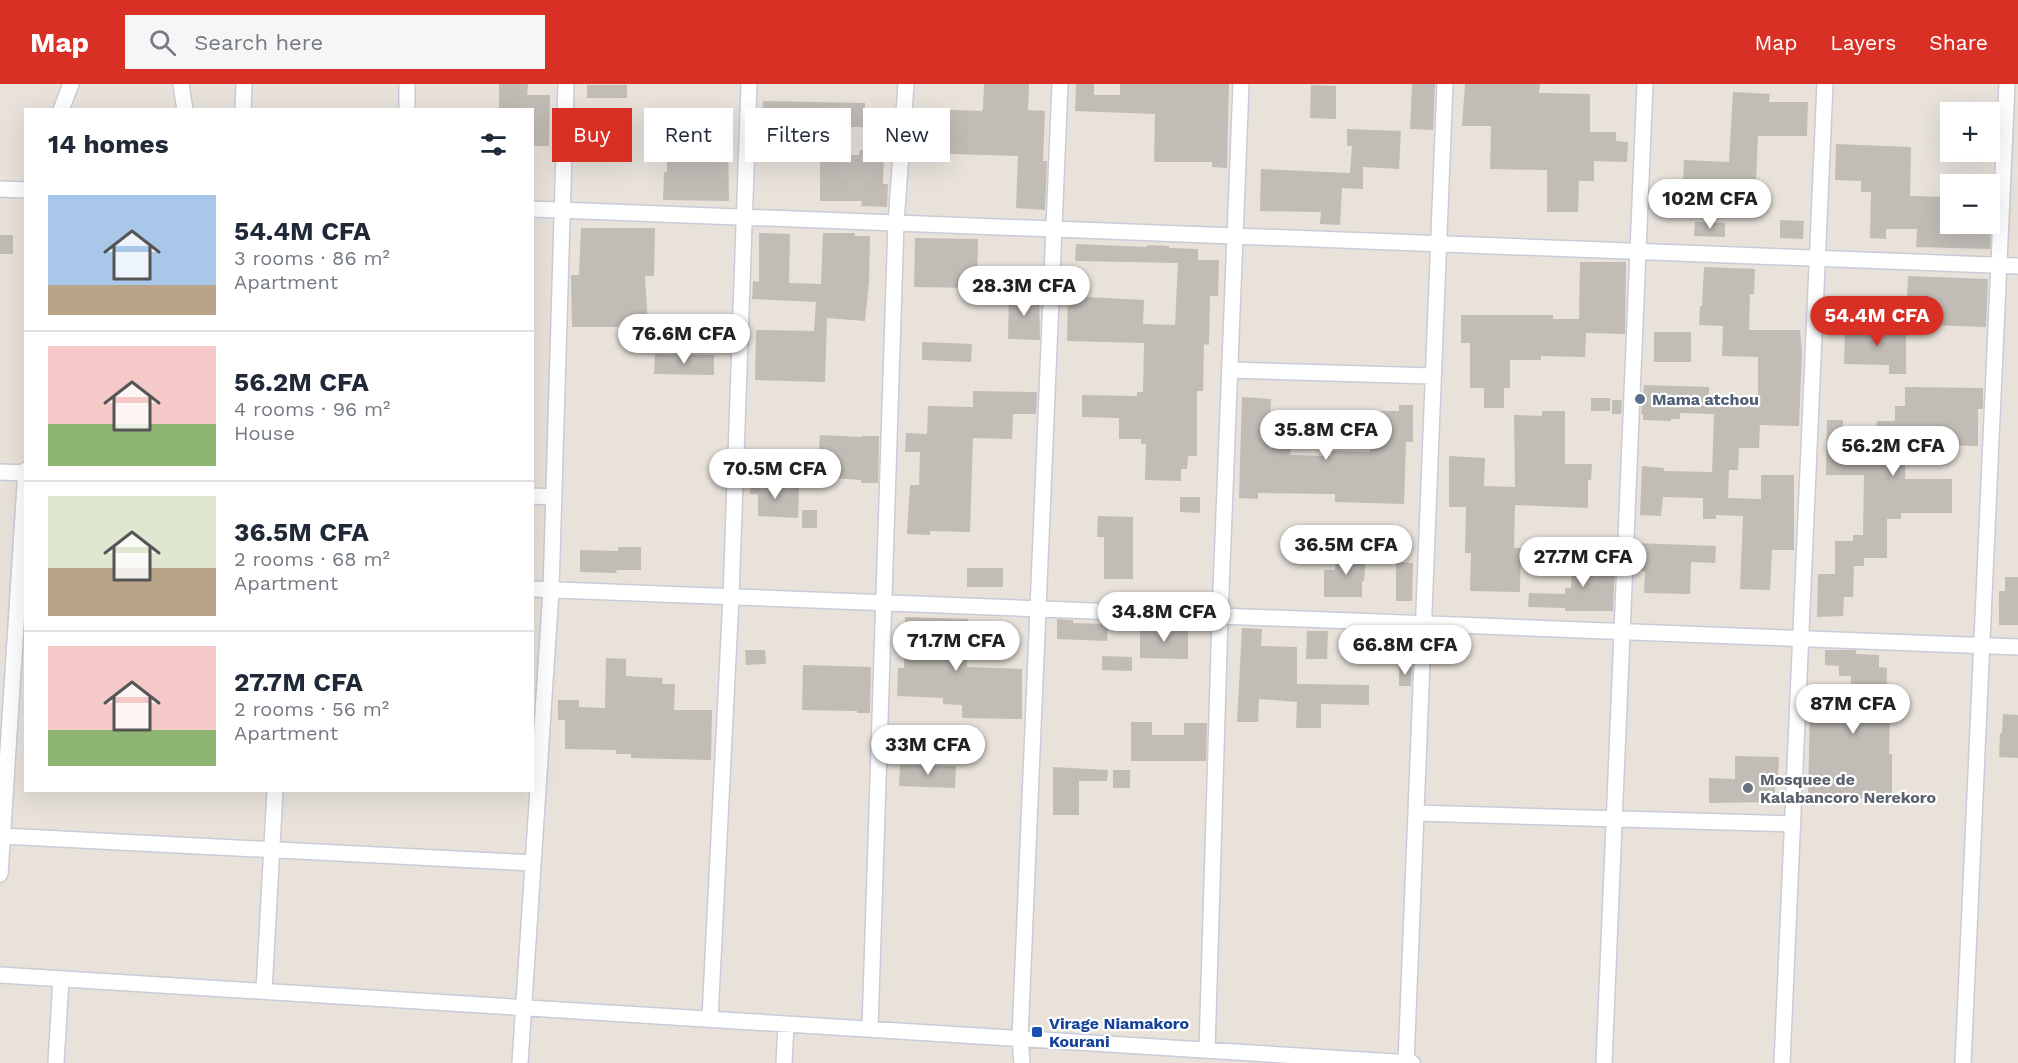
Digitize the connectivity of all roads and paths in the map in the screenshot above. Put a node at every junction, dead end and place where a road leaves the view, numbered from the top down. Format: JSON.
{"nodes":[{"id":1,"x":71,"y":84,"type":"edge"},
{"id":2,"x":181,"y":84,"type":"edge"},
{"id":3,"x":244,"y":84,"type":"edge"},
{"id":4,"x":407,"y":84,"type":"edge"},
{"id":5,"x":566,"y":84,"type":"edge"},
{"id":6,"x":749,"y":84,"type":"edge"},
{"id":7,"x":906,"y":84,"type":"edge"},
{"id":8,"x":1060,"y":84,"type":"edge"},
{"id":9,"x":1241,"y":84,"type":"edge"},
{"id":10,"x":1445,"y":84,"type":"edge"},
{"id":11,"x":1645,"y":84,"type":"edge"},
{"id":12,"x":1825,"y":84,"type":"edge"},
{"id":13,"x":2007,"y":84,"type":"edge"},
{"id":14,"x":62,"y":108,"type":"edge"},
{"id":15,"x":185,"y":108,"type":"edge"},
{"id":16,"x":243,"y":108,"type":"edge"},
{"id":17,"x":407,"y":108,"type":"edge"},
{"id":18,"x":0,"y":189,"type":"edge"},
{"id":19,"x":24,"y":190,"type":"edge"},
{"id":20,"x":534,"y":209,"type":"edge"},
{"id":21,"x":562,"y":210,"type":"junction"},
{"id":22,"x":743,"y":218,"type":"junction"},
{"id":23,"x":896,"y":223,"type":"junction"},
{"id":24,"x":1056,"y":229,"type":"junction"},
{"id":25,"x":1236,"y":236,"type":"junction"},
{"id":26,"x":1439,"y":244,"type":"junction"},
{"id":27,"x":1638,"y":252,"type":"junction"},
{"id":28,"x":1818,"y":258,"type":"junction"},
{"id":29,"x":1999,"y":266,"type":"junction"},
{"id":30,"x":2018,"y":266,"type":"edge"},
{"id":31,"x":1230,"y":370,"type":"junction"},
{"id":32,"x":1434,"y":376,"type":"junction"},
{"id":33,"x":0,"y":472,"type":"edge"},
{"id":34,"x":24,"y":472,"type":"edge"},
{"id":35,"x":534,"y":496,"type":"edge"},
{"id":36,"x":554,"y":497,"type":"junction"},
{"id":37,"x":24,"y":504,"type":"edge"},
{"id":38,"x":22,"y":568,"type":"edge"},
{"id":39,"x":534,"y":589,"type":"edge"},
{"id":40,"x":551,"y":590,"type":"junction"},
{"id":41,"x":731,"y":597,"type":"junction"},
{"id":42,"x":884,"y":603,"type":"junction"},
{"id":43,"x":1038,"y":609,"type":"junction"},
{"id":44,"x":1220,"y":616,"type":"junction"},
{"id":45,"x":1423,"y":624,"type":"junction"},
{"id":46,"x":1622,"y":632,"type":"junction"},
{"id":47,"x":1801,"y":639,"type":"junction"},
{"id":48,"x":1982,"y":646,"type":"junction"},
{"id":49,"x":2018,"y":647,"type":"edge"},
{"id":50,"x":19,"y":699,"type":"edge"},
{"id":51,"x":538,"y":720,"type":"edge"},
{"id":52,"x":274,"y":792,"type":"edge"},
{"id":53,"x":1416,"y":813,"type":"junction"},
{"id":54,"x":1614,"y":820,"type":"junction"},
{"id":55,"x":1793,"y":824,"type":"junction"},
{"id":56,"x":2,"y":836,"type":"junction"},
{"id":57,"x":271,"y":850,"type":"junction"},
{"id":58,"x":533,"y":863,"type":"junction"},
{"id":59,"x":0,"y":874,"type":"edge"},
{"id":60,"x":0,"y":975,"type":"edge"},
{"id":61,"x":61,"y":978,"type":"junction"},
{"id":62,"x":264,"y":991,"type":"junction"},
{"id":63,"x":524,"y":1008,"type":"junction"},
{"id":64,"x":710,"y":1019,"type":"junction"},
{"id":65,"x":786,"y":1024,"type":"junction"},
{"id":66,"x":870,"y":1029,"type":"junction"},
{"id":67,"x":1020,"y":1038,"type":"junction"},
{"id":68,"x":1207,"y":1050,"type":"junction"},
{"id":69,"x":56,"y":1063,"type":"edge"},
{"id":70,"x":520,"y":1063,"type":"edge"},
{"id":71,"x":784,"y":1063,"type":"edge"},
{"id":72,"x":1022,"y":1063,"type":"edge"},
{"id":73,"x":1406,"y":1063,"type":"edge"},
{"id":74,"x":1412,"y":1063,"type":"edge"},
{"id":75,"x":1604,"y":1063,"type":"edge"},
{"id":76,"x":1782,"y":1063,"type":"edge"},
{"id":77,"x":1963,"y":1063,"type":"edge"}],
"edges":[{"from":1,"to":14,"type":"street"},
{"from":2,"to":15,"type":"street"},
{"from":3,"to":16,"type":"street"},
{"from":4,"to":17,"type":"street"},
{"from":5,"to":21,"type":"street"},
{"from":6,"to":22,"type":"street"},
{"from":7,"to":23,"type":"street"},
{"from":8,"to":24,"type":"street"},
{"from":9,"to":25,"type":"street"},
{"from":10,"to":26,"type":"street"},
{"from":11,"to":27,"type":"street"},
{"from":12,"to":28,"type":"street"},
{"from":13,"to":29,"type":"street"},
{"from":18,"to":19,"type":"street"},
{"from":20,"to":21,"type":"street"},
{"from":21,"to":22,"type":"street"},
{"from":21,"to":36,"type":"street"},
{"from":22,"to":23,"type":"street"},
{"from":22,"to":41,"type":"street"},
{"from":23,"to":24,"type":"street"},
{"from":23,"to":42,"type":"street"},
{"from":24,"to":25,"type":"street"},
{"from":24,"to":43,"type":"street"},
{"from":25,"to":26,"type":"street"},
{"from":25,"to":31,"type":"street"},
{"from":26,"to":27,"type":"street"},
{"from":26,"to":32,"type":"street"},
{"from":27,"to":28,"type":"street"},
{"from":27,"to":46,"type":"street"},
{"from":28,"to":29,"type":"street"},
{"from":28,"to":47,"type":"street"},
{"from":29,"to":30,"type":"street"},
{"from":29,"to":48,"type":"street"},
{"from":31,"to":32,"type":"street"},
{"from":31,"to":44,"type":"street"},
{"from":32,"to":45,"type":"street"},
{"from":33,"to":34,"type":"street"},
{"from":35,"to":36,"type":"street"},
{"from":36,"to":40,"type":"street"},
{"from":37,"to":38,"type":"street"},
{"from":38,"to":50,"type":"street"},
{"from":39,"to":40,"type":"street"},
{"from":40,"to":41,"type":"street"},
{"from":40,"to":51,"type":"street"},
{"from":41,"to":42,"type":"street"},
{"from":41,"to":64,"type":"street"},
{"from":42,"to":43,"type":"street"},
{"from":42,"to":66,"type":"street"},
{"from":43,"to":44,"type":"street"},
{"from":43,"to":67,"type":"street"},
{"from":44,"to":45,"type":"street"},
{"from":44,"to":68,"type":"street"},
{"from":45,"to":46,"type":"street"},
{"from":45,"to":53,"type":"street"},
{"from":46,"to":47,"type":"street"},
{"from":46,"to":54,"type":"street"},
{"from":47,"to":48,"type":"street"},
{"from":47,"to":55,"type":"street"},
{"from":48,"to":49,"type":"street"},
{"from":48,"to":77,"type":"street"},
{"from":50,"to":56,"type":"street"},
{"from":51,"to":58,"type":"street"},
{"from":52,"to":57,"type":"street"},
{"from":53,"to":54,"type":"street"},
{"from":53,"to":73,"type":"street"},
{"from":54,"to":55,"type":"street"},
{"from":54,"to":75,"type":"street"},
{"from":55,"to":76,"type":"street"},
{"from":56,"to":57,"type":"street"},
{"from":56,"to":59,"type":"street"},
{"from":57,"to":58,"type":"street"},
{"from":57,"to":62,"type":"street"},
{"from":58,"to":63,"type":"street"},
{"from":60,"to":61,"type":"street"},
{"from":61,"to":62,"type":"street"},
{"from":61,"to":69,"type":"street"},
{"from":62,"to":63,"type":"street"},
{"from":63,"to":64,"type":"street"},
{"from":63,"to":70,"type":"street"},
{"from":64,"to":65,"type":"street"},
{"from":65,"to":66,"type":"street"},
{"from":65,"to":71,"type":"street"},
{"from":66,"to":67,"type":"street"},
{"from":67,"to":68,"type":"street"},
{"from":67,"to":72,"type":"street"},
{"from":68,"to":73,"type":"street"},
{"from":73,"to":74,"type":"street"}]}
